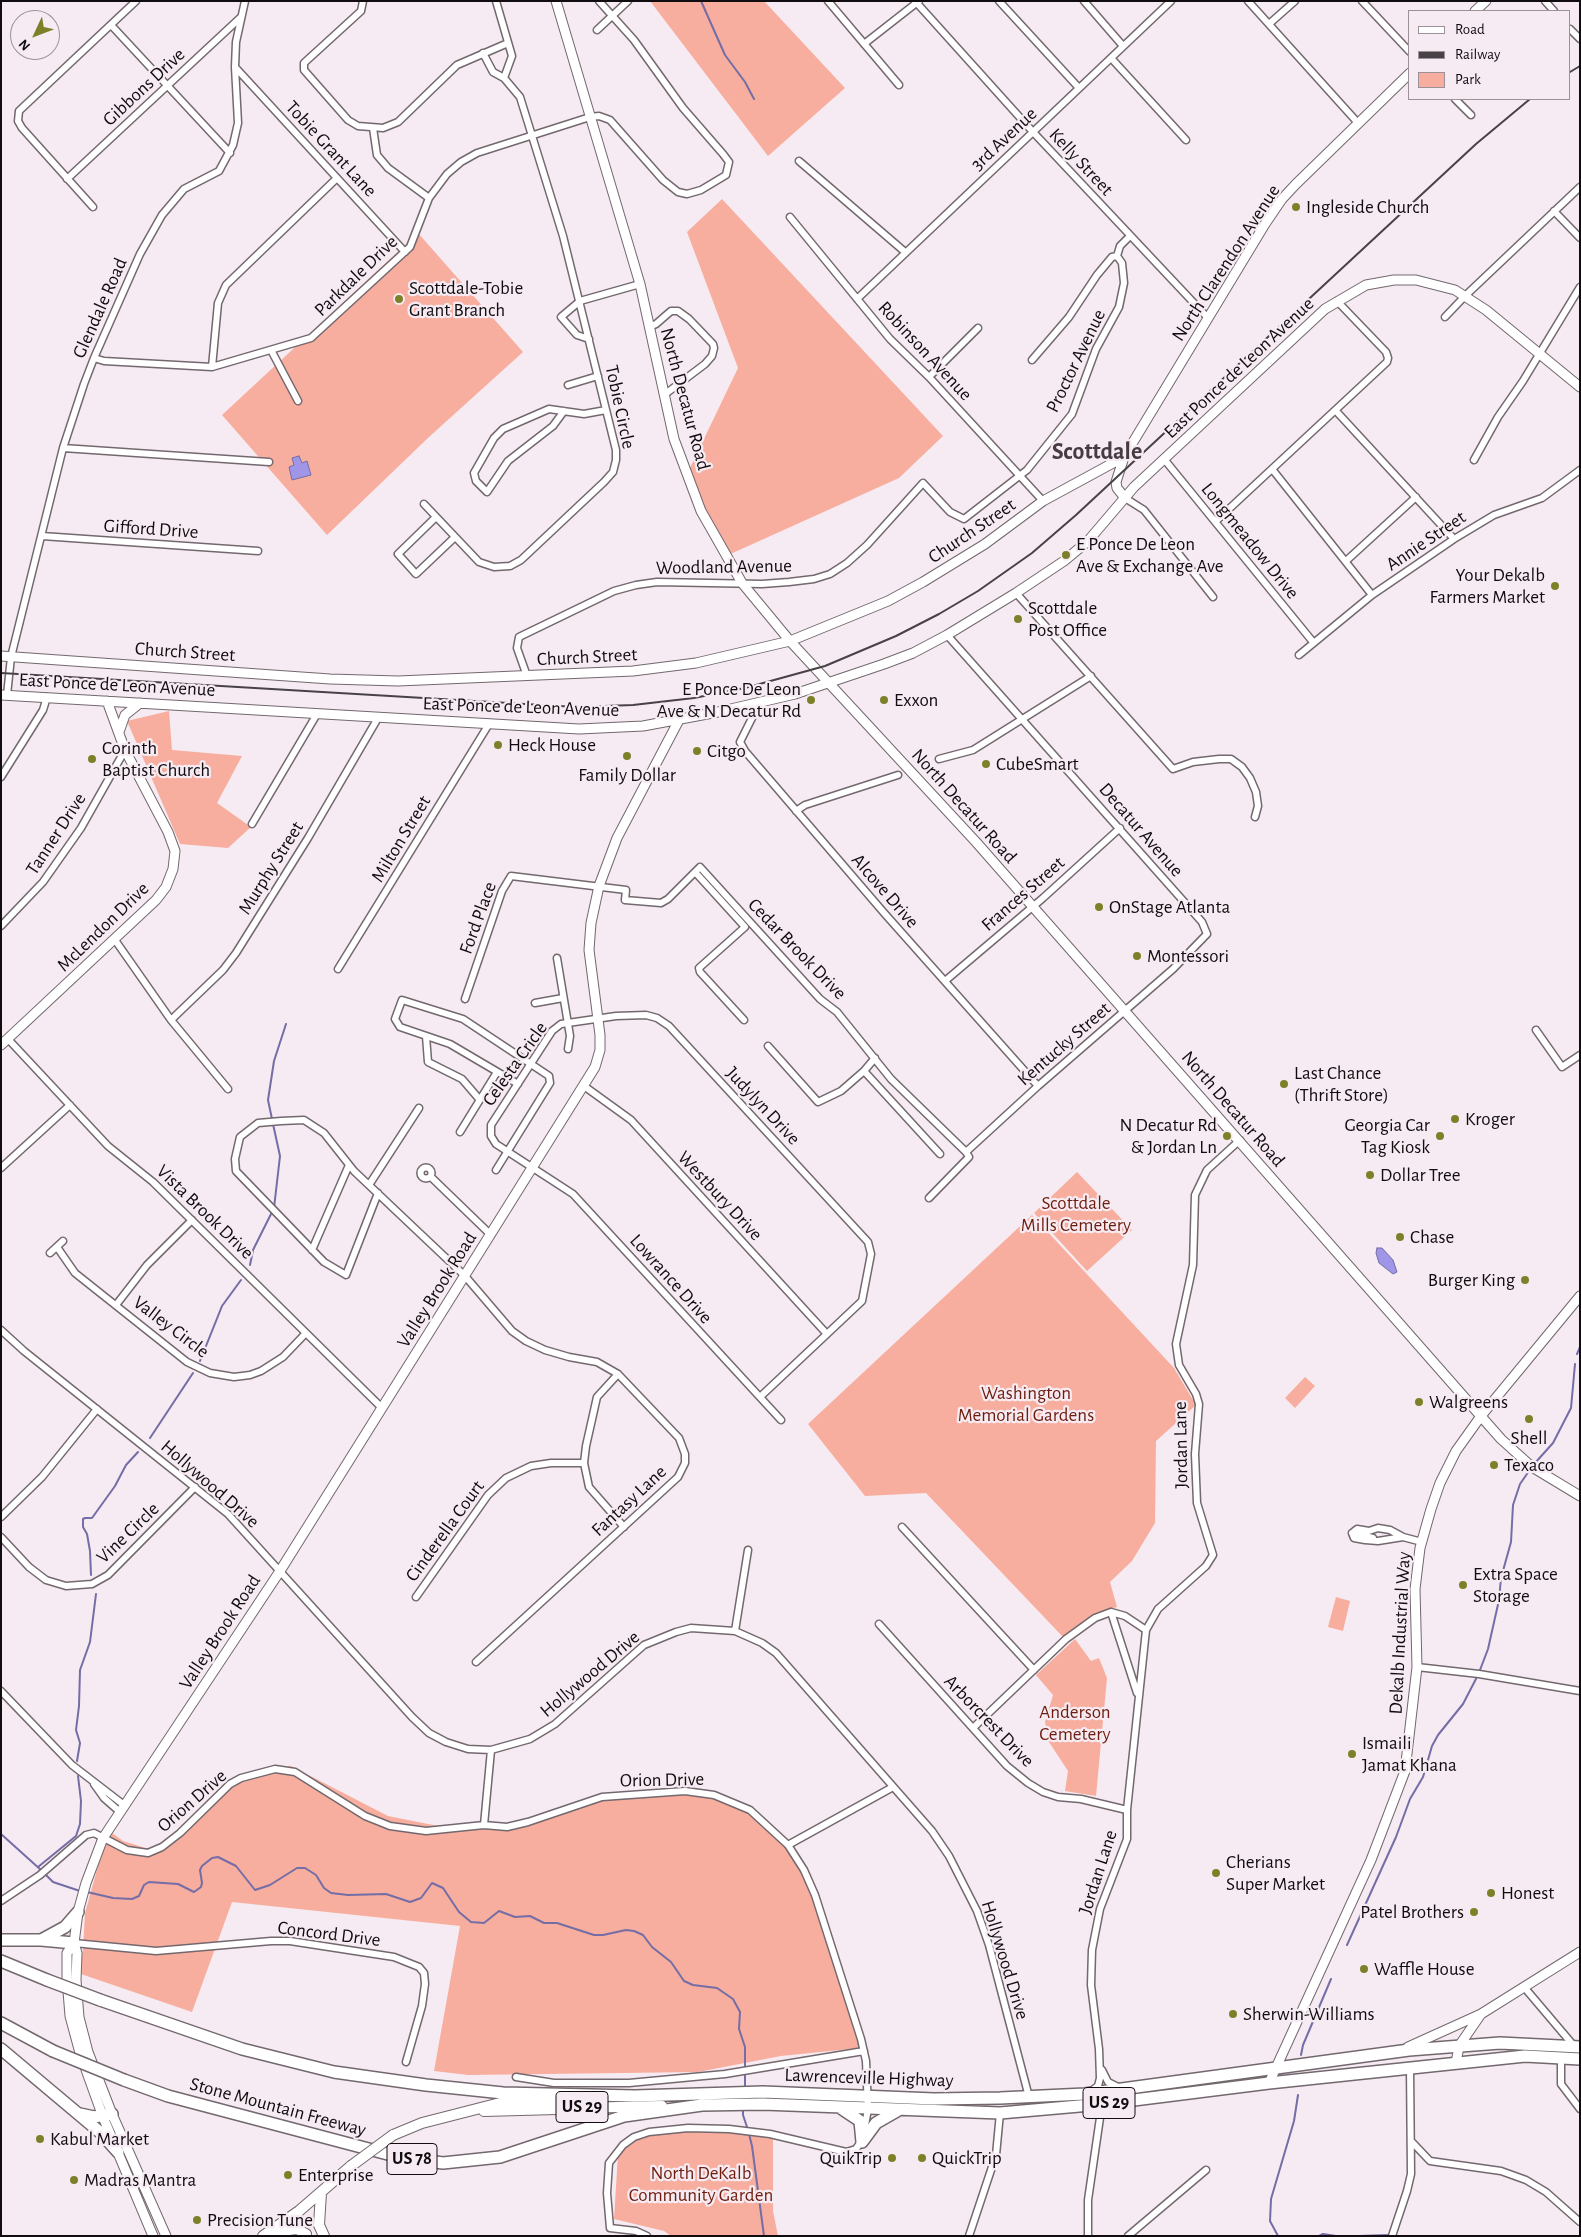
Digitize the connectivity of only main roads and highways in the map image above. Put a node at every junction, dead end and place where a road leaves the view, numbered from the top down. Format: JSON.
{"nodes":[{"id":1,"x":556,"y":1,"type":"edge"},
{"id":2,"x":1486,"y":1,"type":"edge"},
{"id":3,"x":1476,"y":10,"type":"edge"},
{"id":4,"x":1408,"y":74,"type":"edge"},
{"id":5,"x":1580,"y":387,"type":"edge"},
{"id":6,"x":1124,"y":457,"type":"junction"},
{"id":7,"x":1125,"y":498,"type":"junction"},
{"id":8,"x":790,"y":641,"type":"junction"},
{"id":9,"x":1,"y":656,"type":"edge"},
{"id":10,"x":829,"y":684,"type":"junction"},
{"id":11,"x":4,"y":695,"type":"edge"},
{"id":12,"x":107,"y":701,"type":"junction"},
{"id":13,"x":140,"y":703,"type":"junction"},
{"id":14,"x":679,"y":720,"type":"junction"},
{"id":15,"x":118,"y":732,"type":"junction"},
{"id":16,"x":5,"y":1042,"type":"edge"},
{"id":17,"x":1580,"y":1296,"type":"edge"},
{"id":18,"x":1481,"y":1416,"type":"junction"},
{"id":19,"x":1580,"y":1496,"type":"edge"},
{"id":20,"x":78,"y":1912,"type":"junction"},
{"id":21,"x":1,"y":1940,"type":"edge"},
{"id":22,"x":41,"y":1940,"type":"junction"},
{"id":23,"x":74,"y":1944,"type":"junction"},
{"id":24,"x":1580,"y":1952,"type":"edge"},
{"id":25,"x":1,"y":1961,"type":"edge"},
{"id":26,"x":1481,"y":2014,"type":"junction"},
{"id":27,"x":1,"y":2023,"type":"edge"},
{"id":28,"x":1459,"y":2046,"type":"junction"},
{"id":29,"x":1577,"y":2047,"type":"edge"},
{"id":30,"x":1,"y":2049,"type":"edge"},
{"id":31,"x":1396,"y":2052,"type":"junction"},
{"id":32,"x":1580,"y":2059,"type":"edge"},
{"id":33,"x":1456,"y":2063,"type":"junction"},
{"id":34,"x":1274,"y":2070,"type":"junction"},
{"id":35,"x":1269,"y":2083,"type":"junction"},
{"id":36,"x":635,"y":2096,"type":"junction"},
{"id":37,"x":702,"y":2105,"type":"junction"},
{"id":38,"x":837,"y":2107,"type":"junction"},
{"id":39,"x":899,"y":2110,"type":"junction"},
{"id":40,"x":463,"y":2112,"type":"junction"},
{"id":41,"x":78,"y":2114,"type":"junction"},
{"id":42,"x":107,"y":2116,"type":"junction"},
{"id":43,"x":118,"y":2152,"type":"junction"},
{"id":44,"x":321,"y":2193,"type":"junction"},
{"id":45,"x":266,"y":2234,"type":"edge"},
{"id":46,"x":306,"y":2234,"type":"dead end"},
{"id":47,"x":153,"y":2236,"type":"edge"},
{"id":48,"x":166,"y":2236,"type":"edge"},
{"id":49,"x":324,"y":2236,"type":"edge"}],
"edges":[{"from":1,"to":8,"type":"main road","name":"North Decatur Road"},
{"from":2,"to":3,"type":"main road"},
{"from":4,"to":6,"type":"main road","name":"North Clarendon Avenue"},
{"from":5,"to":7,"type":"main road","name":"East Ponce de Leon Avenue"},
{"from":6,"to":7,"type":"main road","name":"North Clarendon Avenue"},
{"from":6,"to":8,"type":"main road","name":"Church Street"},
{"from":7,"to":10,"type":"main road","name":"East Ponce de Leon Avenue"},
{"from":8,"to":9,"type":"main road","name":"Church Street"},
{"from":8,"to":10,"type":"main road","name":"North Decatur Road"},
{"from":10,"to":14,"type":"main road","name":"East Ponce de Leon Avenue"},
{"from":10,"to":18,"type":"main road","name":"North Decatur Road"},
{"from":11,"to":12,"type":"main road","name":"East Ponce de Leon Avenue"},
{"from":12,"to":13,"type":"main road","name":"East Ponce de Leon Avenue"},
{"from":12,"to":15,"type":"main road","name":"McLendon Drive"},
{"from":13,"to":14,"type":"main road","name":"East Ponce de Leon Avenue"},
{"from":13,"to":15,"type":"main road"},
{"from":14,"to":20,"type":"main road","name":"Valley Brook Road"},
{"from":15,"to":16,"type":"main road","name":"McLendon Drive"},
{"from":17,"to":18,"type":"main road","name":"Dekalb Industrial Way"},
{"from":18,"to":19,"type":"main road","name":"North Decatur Road"},
{"from":18,"to":34,"type":"main road","name":"Dekalb Industrial Way"},
{"from":20,"to":22,"type":"highway"},
{"from":20,"to":23,"type":"main road","name":"Valley Brook Road"},
{"from":21,"to":22,"type":"highway"},
{"from":22,"to":23,"type":"highway"},
{"from":23,"to":42,"type":"main road","name":"Valley Brook Road"},
{"from":24,"to":26,"type":"main road"},
{"from":25,"to":36,"type":"highway","bridge":true},
{"from":26,"to":28,"type":"main road"},
{"from":26,"to":31,"type":"main road"},
{"from":27,"to":37,"type":"highway","name":"Stone Mountain Freeway","number":"US 78","bridge":true},
{"from":28,"to":29,"type":"highway","number":"US 29"},
{"from":28,"to":31,"type":"highway","number":"US 29"},
{"from":28,"to":33,"type":"main road"},
{"from":30,"to":41,"type":"highway"},
{"from":31,"to":34,"type":"highway","number":"US 29"},
{"from":32,"to":33,"type":"highway","number":"US 29"},
{"from":33,"to":35,"type":"highway","number":"US 29"},
{"from":34,"to":35,"type":"main road","name":"Dekalb Industrial Way"},
{"from":34,"to":36,"type":"highway","name":"Lawrenceville Highway","number":"US 29"},
{"from":35,"to":39,"type":"highway","name":"Lawrenceville Highway","number":"US 29"},
{"from":36,"to":40,"type":"main road","name":"Lawrenceville Highway","number":"US 29"},
{"from":37,"to":38,"type":"highway","name":"Lawrenceville Highway","number":"US 29"},
{"from":37,"to":40,"type":"main road","name":"Lawrenceville Highway","number":"US 29"},
{"from":38,"to":39,"type":"highway","name":"Lawrenceville Highway","number":"US 29"},
{"from":38,"to":39,"type":"highway"},
{"from":40,"to":44,"type":"main road","name":"Lawrenceville Highway","number":"US 29","bridge":true},
{"from":41,"to":42,"type":"highway"},
{"from":41,"to":43,"type":"highway"},
{"from":42,"to":43,"type":"main road"},
{"from":42,"to":48,"type":"main road"},
{"from":43,"to":47,"type":"main road"},
{"from":44,"to":45,"type":"main road","name":"Lawrenceville Highway","number":"US 29"},
{"from":44,"to":49,"type":"main road"},
{"from":45,"to":46,"type":"main road"}]}
